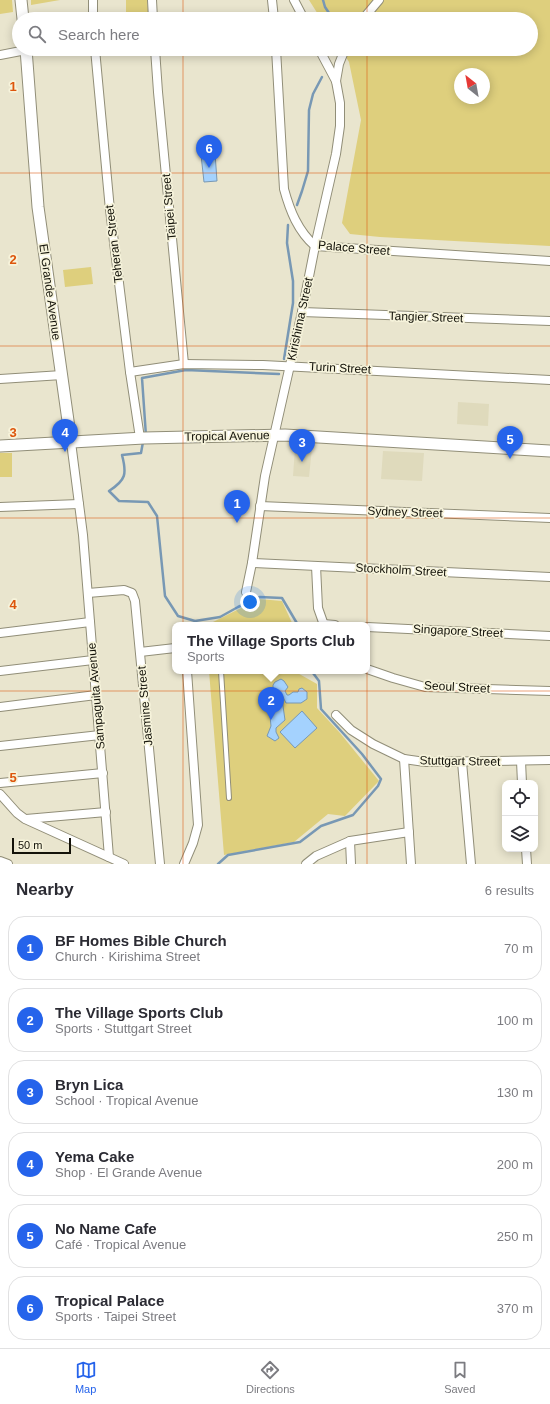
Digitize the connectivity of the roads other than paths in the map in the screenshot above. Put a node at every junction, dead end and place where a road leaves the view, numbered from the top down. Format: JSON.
{"nodes":[{"id":1,"x":21,"y":0,"type":"edge"},
{"id":2,"x":93,"y":0,"type":"edge"},
{"id":3,"x":152,"y":0,"type":"edge"},
{"id":4,"x":272,"y":0,"type":"edge"},
{"id":5,"x":294,"y":0,"type":"edge"},
{"id":6,"x":379,"y":0,"type":"edge"},
{"id":7,"x":22,"y":12,"type":"edge"},
{"id":8,"x":93,"y":12,"type":"edge"},
{"id":9,"x":153,"y":12,"type":"edge"},
{"id":10,"x":273,"y":12,"type":"edge"},
{"id":11,"x":300,"y":12,"type":"edge"},
{"id":12,"x":369,"y":12,"type":"edge"},
{"id":13,"x":12,"y":52,"type":"edge"},
{"id":14,"x":0,"y":55,"type":"edge"},
{"id":15,"x":27,"y":56,"type":"edge"},
{"id":16,"x":96,"y":56,"type":"edge"},
{"id":17,"x":155,"y":56,"type":"edge"},
{"id":18,"x":276,"y":56,"type":"edge"},
{"id":19,"x":323,"y":56,"type":"edge"},
{"id":20,"x":342,"y":56,"type":"edge"},
{"id":21,"x":336,"y":81,"type":"junction"},
{"id":22,"x":315,"y":246,"type":"junction"},
{"id":23,"x":550,"y":261,"type":"edge"},
{"id":24,"x":302,"y":312,"type":"junction"},
{"id":25,"x":550,"y":321,"type":"edge"},
{"id":26,"x":184,"y":364,"type":"junction"},
{"id":27,"x":290,"y":366,"type":"junction"},
{"id":28,"x":130,"y":372,"type":"junction"},
{"id":29,"x":62,"y":375,"type":"junction"},
{"id":30,"x":0,"y":379,"type":"edge"},
{"id":31,"x":550,"y":380,"type":"edge"},
{"id":32,"x":273,"y":436,"type":"junction"},
{"id":33,"x":140,"y":438,"type":"junction"},
{"id":34,"x":71,"y":442,"type":"junction"},
{"id":35,"x":0,"y":446,"type":"edge"},
{"id":36,"x":550,"y":451,"type":"edge"},
{"id":37,"x":79,"y":504,"type":"junction"},
{"id":38,"x":260,"y":506,"type":"junction"},
{"id":39,"x":0,"y":507,"type":"edge"},
{"id":40,"x":550,"y":518,"type":"edge"},
{"id":41,"x":83,"y":535,"type":"joint"},
{"id":42,"x":252,"y":562,"type":"junction"},
{"id":43,"x":316,"y":566,"type":"junction"},
{"id":44,"x":550,"y":577,"type":"edge"},
{"id":45,"x":246,"y":592,"type":"dead end"},
{"id":46,"x":88,"y":593,"type":"junction"},
{"id":47,"x":90,"y":622,"type":"junction"},
{"id":48,"x":323,"y":622,"type":"edge"},
{"id":49,"x":370,"y":627,"type":"edge"},
{"id":50,"x":0,"y":633,"type":"edge"},
{"id":51,"x":550,"y":636,"type":"edge"},
{"id":52,"x":172,"y":648,"type":"edge"},
{"id":53,"x":140,"y":652,"type":"junction"},
{"id":54,"x":93,"y":660,"type":"junction"},
{"id":55,"x":370,"y":669,"type":"edge"},
{"id":56,"x":0,"y":671,"type":"edge"},
{"id":57,"x":186,"y":674,"type":"edge"},
{"id":58,"x":221,"y":674,"type":"edge"},
{"id":59,"x":550,"y":691,"type":"edge"},
{"id":60,"x":96,"y":695,"type":"junction"},
{"id":61,"x":0,"y":707,"type":"edge"},
{"id":62,"x":336,"y":716,"type":"dead end"},
{"id":63,"x":100,"y":735,"type":"junction"},
{"id":64,"x":0,"y":746,"type":"edge"},
{"id":65,"x":404,"y":759,"type":"junction"},
{"id":66,"x":550,"y":760,"type":"edge"},
{"id":67,"x":462,"y":762,"type":"junction"},
{"id":68,"x":520,"y":762,"type":"junction"},
{"id":69,"x":103,"y":773,"type":"junction"},
{"id":70,"x":522,"y":780,"type":"edge"},
{"id":71,"x":0,"y":783,"type":"edge"},
{"id":72,"x":0,"y":794,"type":"edge"},
{"id":73,"x":229,"y":798,"type":"dead end"},
{"id":74,"x":106,"y":812,"type":"junction"},
{"id":75,"x":25,"y":819,"type":"junction"},
{"id":76,"x":409,"y":832,"type":"junction"},
{"id":77,"x":350,"y":841,"type":"junction"},
{"id":78,"x":526,"y":852,"type":"edge"},
{"id":79,"x":109,"y":857,"type":"junction"},
{"id":80,"x":0,"y":861,"type":"edge"},
{"id":81,"x":8,"y":864,"type":"edge"},
{"id":82,"x":124,"y":864,"type":"edge"},
{"id":83,"x":160,"y":864,"type":"edge"},
{"id":84,"x":184,"y":864,"type":"edge"},
{"id":85,"x":306,"y":864,"type":"edge"},
{"id":86,"x":351,"y":864,"type":"edge"},
{"id":87,"x":411,"y":864,"type":"edge"},
{"id":88,"x":471,"y":864,"type":"edge"},
{"id":89,"x":527,"y":864,"type":"edge"}],
"edges":[{"from":1,"to":7,"type":"street"},
{"from":2,"to":8,"type":"street"},
{"from":3,"to":9,"type":"street"},
{"from":4,"to":10,"type":"street"},
{"from":5,"to":11,"type":"street"},
{"from":6,"to":12,"type":"street"},
{"from":13,"to":14,"type":"street"},
{"from":15,"to":29,"type":"street","name":"El Grande Avenue"},
{"from":16,"to":28,"type":"street","name":"Teheran Street"},
{"from":17,"to":26,"type":"street","name":"Taipei Street"},
{"from":18,"to":22,"type":"street","name":"Palace Street"},
{"from":19,"to":21,"type":"street","name":"Kirishima Street"},
{"from":20,"to":21,"type":"street"},
{"from":21,"to":22,"type":"street","name":"Kirishima Street"},
{"from":22,"to":23,"type":"street","name":"Palace Street"},
{"from":22,"to":24,"type":"street","name":"Kirishima Street"},
{"from":24,"to":25,"type":"street","name":"Tangier Street"},
{"from":24,"to":27,"type":"street","name":"Kirishima Street"},
{"from":26,"to":27,"type":"street","name":"Turin Street"},
{"from":26,"to":28,"type":"street","name":"Turin Street"},
{"from":27,"to":31,"type":"street","name":"Turin Street"},
{"from":27,"to":32,"type":"street","name":"Kirishima Street"},
{"from":28,"to":33,"type":"street","name":"Teheran Street"},
{"from":29,"to":30,"type":"street"},
{"from":29,"to":34,"type":"street","name":"El Grande Avenue"},
{"from":32,"to":33,"type":"street","name":"Tropical Avenue"},
{"from":32,"to":36,"type":"street","name":"Tropical Avenue"},
{"from":32,"to":38,"type":"street","name":"Kirishima Street"},
{"from":33,"to":34,"type":"street","name":"Tropical Avenue"},
{"from":34,"to":35,"type":"street","name":"Tropical Avenue"},
{"from":34,"to":37,"type":"street","name":"El Grande Avenue"},
{"from":37,"to":39,"type":"street"},
{"from":37,"to":41,"type":"street","name":"El Grande Avenue"},
{"from":38,"to":40,"type":"street","name":"Sydney Street"},
{"from":38,"to":42,"type":"street","name":"Kirishima Street"},
{"from":41,"to":46,"type":"street","name":"Sampaguita Avenue"},
{"from":42,"to":43,"type":"street","name":"Stockholm Street"},
{"from":42,"to":45,"type":"street","name":"Kirishima Street"},
{"from":43,"to":44,"type":"street","name":"Stockholm Street"},
{"from":43,"to":48,"type":"street"},
{"from":46,"to":47,"type":"street","name":"Sampaguita Avenue"},
{"from":46,"to":53,"type":"street","name":"Jasmine Street"},
{"from":47,"to":50,"type":"street"},
{"from":47,"to":54,"type":"street","name":"Sampaguita Avenue"},
{"from":49,"to":51,"type":"street","name":"Singapore Street"},
{"from":52,"to":53,"type":"street"},
{"from":53,"to":83,"type":"street","name":"Jasmine Street"},
{"from":54,"to":56,"type":"street"},
{"from":54,"to":60,"type":"street","name":"Sampaguita Avenue"},
{"from":55,"to":59,"type":"street","name":"Seoul Street"},
{"from":57,"to":84,"type":"street"},
{"from":58,"to":73,"type":"lane"},
{"from":60,"to":61,"type":"street"},
{"from":60,"to":63,"type":"street","name":"Sampaguita Avenue"},
{"from":62,"to":65,"type":"street","name":"Stuttgart Street"},
{"from":63,"to":64,"type":"street"},
{"from":63,"to":69,"type":"street","name":"Sampaguita Avenue"},
{"from":65,"to":67,"type":"street","name":"Stuttgart Street"},
{"from":65,"to":76,"type":"street"},
{"from":66,"to":68,"type":"street","name":"Stuttgart Street"},
{"from":67,"to":68,"type":"street","name":"Stuttgart Street"},
{"from":67,"to":88,"type":"street"},
{"from":68,"to":70,"type":"street"},
{"from":69,"to":71,"type":"street"},
{"from":69,"to":74,"type":"street","name":"Sampaguita Avenue"},
{"from":72,"to":75,"type":"street"},
{"from":74,"to":75,"type":"street"},
{"from":74,"to":79,"type":"street","name":"Sampaguita Avenue"},
{"from":75,"to":79,"type":"street"},
{"from":76,"to":77,"type":"street"},
{"from":76,"to":87,"type":"street"},
{"from":77,"to":85,"type":"street"},
{"from":77,"to":86,"type":"street"},
{"from":78,"to":89,"type":"street"},
{"from":79,"to":82,"type":"street"},
{"from":80,"to":81,"type":"street"}]}
